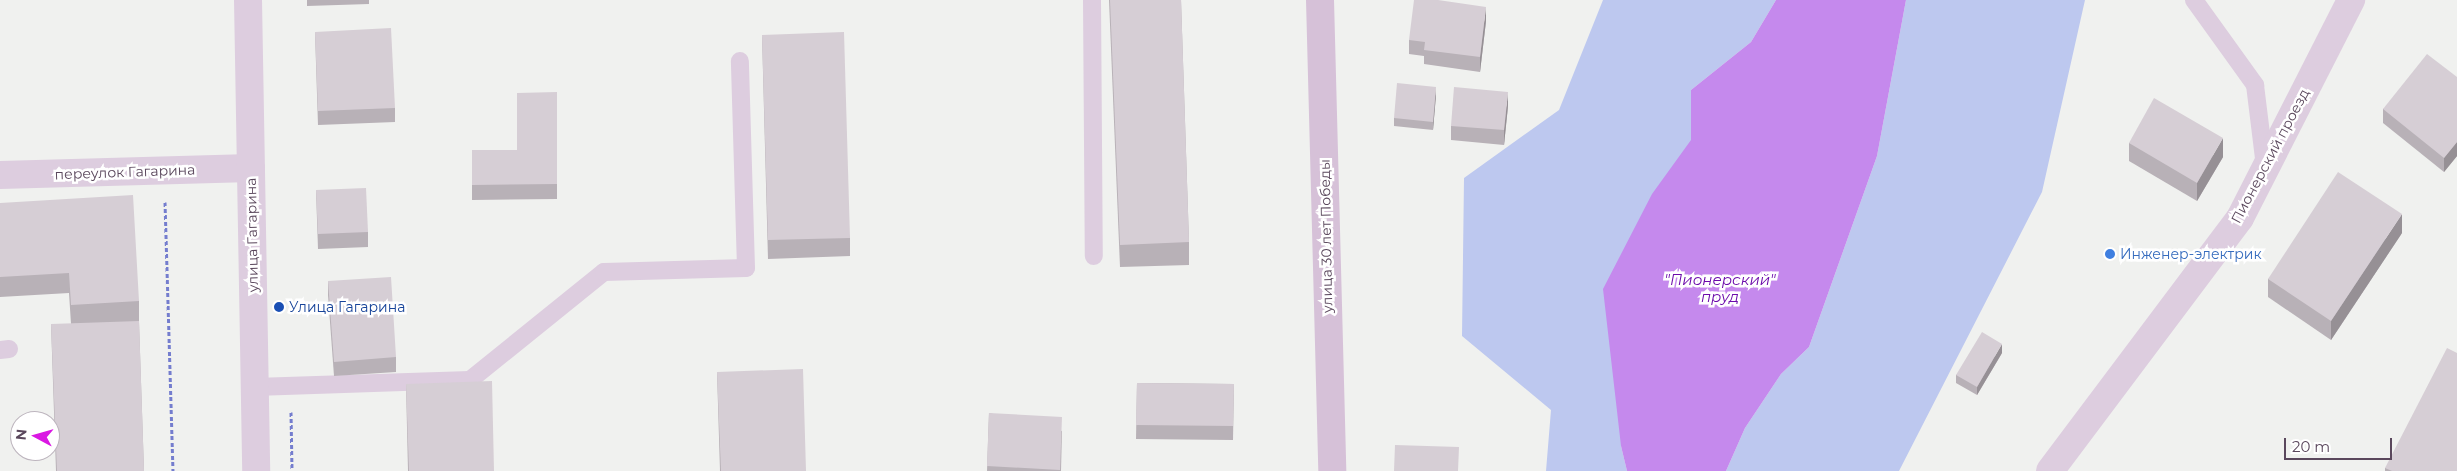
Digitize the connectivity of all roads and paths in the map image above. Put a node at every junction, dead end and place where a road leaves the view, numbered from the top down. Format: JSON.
{"nodes":[{"id":1,"x":248,"y":0,"type":"edge"},
{"id":2,"x":1092,"y":0,"type":"edge"},
{"id":3,"x":1320,"y":0,"type":"edge"},
{"id":4,"x":2194,"y":0,"type":"edge"},
{"id":5,"x":2351,"y":0,"type":"edge"},
{"id":6,"x":740,"y":61,"type":"dead end"},
{"id":7,"x":251,"y":168,"type":"junction"},
{"id":8,"x":2265,"y":169,"type":"junction"},
{"id":9,"x":164,"y":171,"type":"junction"},
{"id":10,"x":0,"y":176,"type":"edge"},
{"id":11,"x":1094,"y":256,"type":"dead end"},
{"id":12,"x":255,"y":387,"type":"junction"},
{"id":13,"x":291,"y":387,"type":"junction"},
{"id":14,"x":173,"y":471,"type":"edge"},
{"id":15,"x":256,"y":471,"type":"edge"},
{"id":16,"x":292,"y":471,"type":"edge"},
{"id":17,"x":1332,"y":471,"type":"edge"},
{"id":18,"x":2050,"y":471,"type":"edge"}],
"edges":[{"from":1,"to":7,"type":"street","name":"улица Гагарина"},
{"from":2,"to":11,"type":"lane"},
{"from":3,"to":17,"type":"main road","name":"улица 30 лет Победы"},
{"from":4,"to":8,"type":"lane"},
{"from":5,"to":8,"type":"street","name":"Пионерский проезд"},
{"from":6,"to":13,"type":"lane"},
{"from":7,"to":9,"type":"street","name":"переулок Гагарина"},
{"from":7,"to":12,"type":"street","name":"улица Гагарина"},
{"from":8,"to":18,"type":"street","name":"Пионерский проезд"},
{"from":9,"to":10,"type":"street","name":"переулок Гагарина"},
{"from":9,"to":14,"type":"path"},
{"from":12,"to":13,"type":"lane"},
{"from":12,"to":15,"type":"street","name":"улица Гагарина"},
{"from":13,"to":16,"type":"path"}]}
